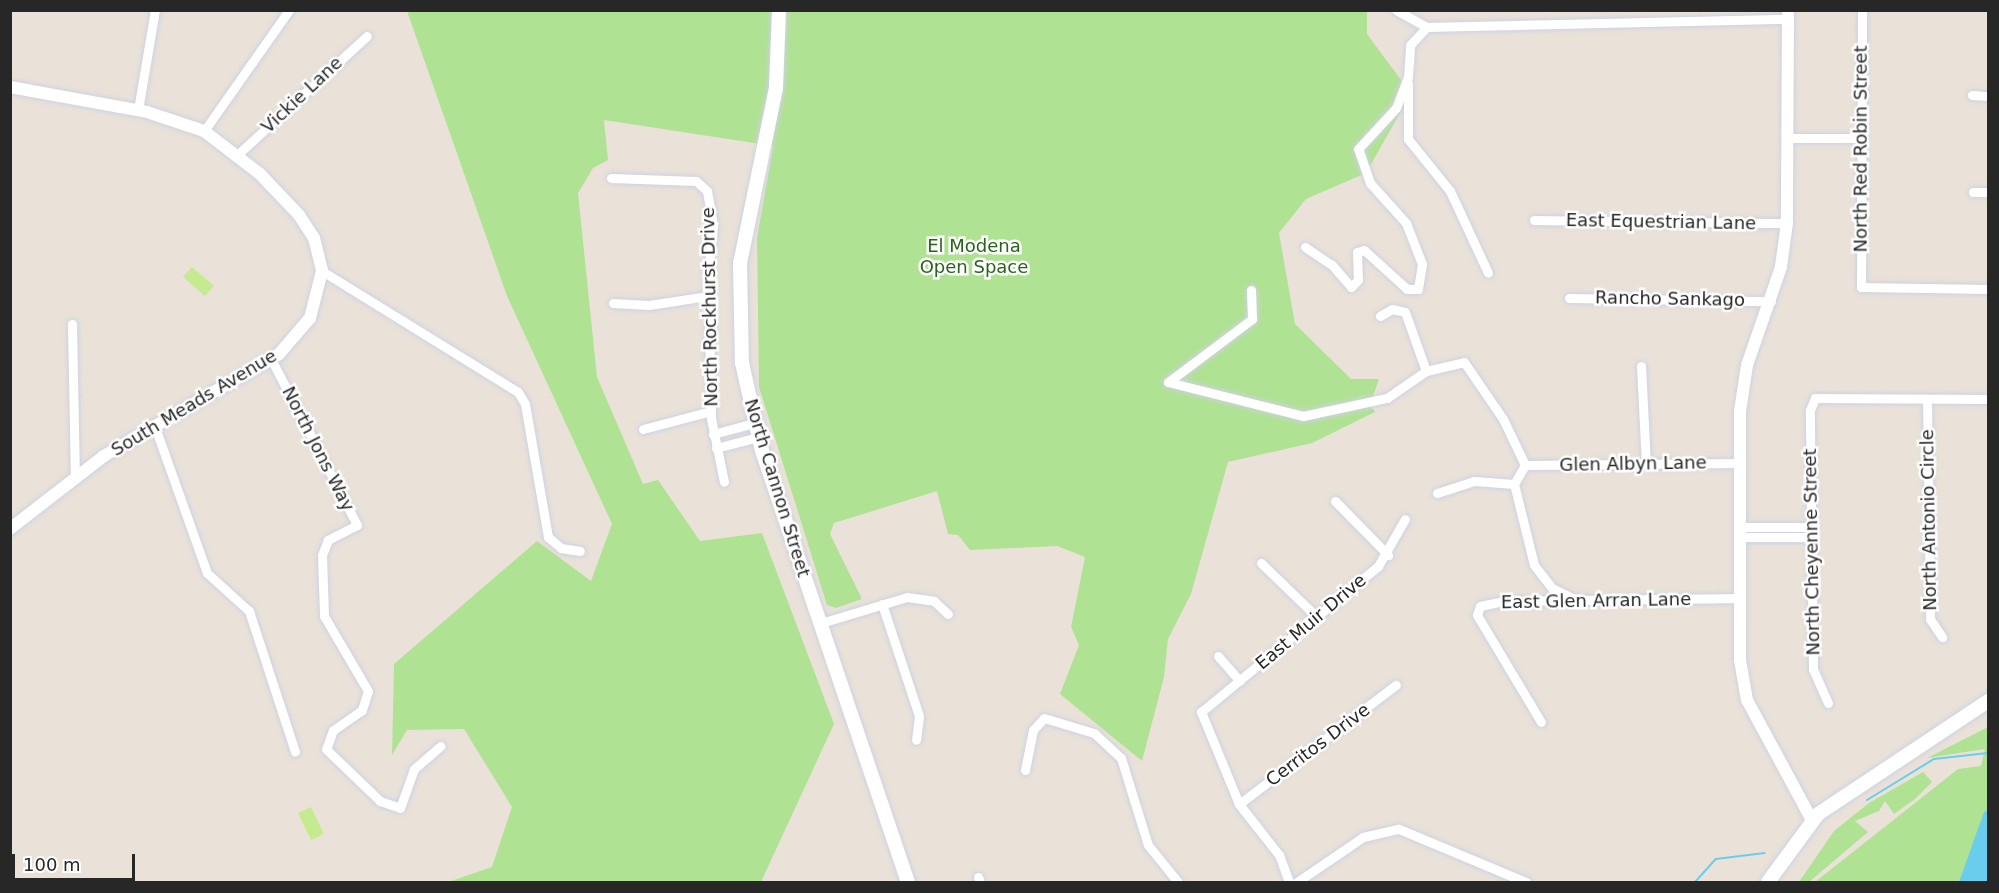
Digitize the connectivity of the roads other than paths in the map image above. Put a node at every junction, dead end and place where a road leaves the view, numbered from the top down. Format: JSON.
{"nodes":[{"id":1,"x":155,"y":10,"type":"edge"},
{"id":2,"x":289,"y":10,"type":"edge"},
{"id":3,"x":779,"y":10,"type":"edge"},
{"id":4,"x":1396,"y":10,"type":"edge"},
{"id":5,"x":1862,"y":10,"type":"edge"},
{"id":6,"x":1788,"y":15,"type":"edge"},
{"id":7,"x":1428,"y":27,"type":"junction"},
{"id":8,"x":367,"y":36,"type":"dead end"},
{"id":9,"x":1408,"y":77,"type":"junction"},
{"id":10,"x":10,"y":87,"type":"edge"},
{"id":11,"x":1971,"y":96,"type":"dead end"},
{"id":12,"x":1989,"y":96,"type":"edge"},
{"id":13,"x":138,"y":110,"type":"junction"},
{"id":14,"x":204,"y":131,"type":"junction"},
{"id":15,"x":1787,"y":138,"type":"junction"},
{"id":16,"x":1860,"y":138,"type":"junction"},
{"id":17,"x":237,"y":155,"type":"junction"},
{"id":18,"x":611,"y":178,"type":"dead end"},
{"id":19,"x":1973,"y":192,"type":"dead end"},
{"id":20,"x":1989,"y":192,"type":"edge"},
{"id":21,"x":1534,"y":220,"type":"dead end"},
{"id":22,"x":1787,"y":223,"type":"junction"},
{"id":23,"x":1305,"y":247,"type":"dead end"},
{"id":24,"x":322,"y":271,"type":"junction"},
{"id":25,"x":1488,"y":273,"type":"dead end"},
{"id":26,"x":1989,"y":289,"type":"edge"},
{"id":27,"x":1251,"y":290,"type":"dead end"},
{"id":28,"x":708,"y":296,"type":"junction"},
{"id":29,"x":1569,"y":298,"type":"dead end"},
{"id":30,"x":1771,"y":301,"type":"junction"},
{"id":31,"x":613,"y":303,"type":"dead end"},
{"id":32,"x":1380,"y":316,"type":"dead end"},
{"id":33,"x":72,"y":324,"type":"dead end"},
{"id":34,"x":271,"y":359,"type":"junction"},
{"id":35,"x":1641,"y":366,"type":"dead end"},
{"id":36,"x":1426,"y":371,"type":"junction"},
{"id":37,"x":1927,"y":399,"type":"junction"},
{"id":38,"x":1989,"y":399,"type":"edge"},
{"id":39,"x":711,"y":411,"type":"junction"},
{"id":40,"x":754,"y":423,"type":"junction"},
{"id":41,"x":155,"y":427,"type":"junction"},
{"id":42,"x":643,"y":429,"type":"dead end"},
{"id":43,"x":713,"y":434,"type":"junction"},
{"id":44,"x":758,"y":437,"type":"junction"},
{"id":45,"x":716,"y":448,"type":"junction"},
{"id":46,"x":1740,"y":463,"type":"junction"},
{"id":47,"x":1646,"y":464,"type":"junction"},
{"id":48,"x":1525,"y":465,"type":"junction"},
{"id":49,"x":75,"y":479,"type":"junction"},
{"id":50,"x":724,"y":482,"type":"dead end"},
{"id":51,"x":1514,"y":484,"type":"junction"},
{"id":52,"x":1437,"y":493,"type":"dead end"},
{"id":53,"x":1335,"y":501,"type":"dead end"},
{"id":54,"x":1405,"y":519,"type":"dead end"},
{"id":55,"x":10,"y":529,"type":"edge"},
{"id":56,"x":1740,"y":532,"type":"junction"},
{"id":57,"x":1813,"y":532,"type":"junction"},
{"id":58,"x":580,"y":551,"type":"dead end"},
{"id":59,"x":1388,"y":555,"type":"junction"},
{"id":60,"x":1261,"y":563,"type":"dead end"},
{"id":61,"x":1740,"y":598,"type":"junction"},
{"id":62,"x":1577,"y":599,"type":"junction"},
{"id":63,"x":882,"y":604,"type":"junction"},
{"id":64,"x":948,"y":614,"type":"dead end"},
{"id":65,"x":1317,"y":617,"type":"junction"},
{"id":66,"x":821,"y":623,"type":"junction"},
{"id":67,"x":1942,"y":637,"type":"dead end"},
{"id":68,"x":1218,"y":656,"type":"dead end"},
{"id":69,"x":1240,"y":681,"type":"junction"},
{"id":70,"x":1396,"y":685,"type":"dead end"},
{"id":71,"x":1989,"y":700,"type":"edge"},
{"id":72,"x":1828,"y":703,"type":"dead end"},
{"id":73,"x":1541,"y":722,"type":"dead end"},
{"id":74,"x":916,"y":740,"type":"dead end"},
{"id":75,"x":440,"y":746,"type":"dead end"},
{"id":76,"x":295,"y":752,"type":"dead end"},
{"id":77,"x":1025,"y":770,"type":"dead end"},
{"id":78,"x":1239,"y":804,"type":"junction"},
{"id":79,"x":1812,"y":820,"type":"junction"},
{"id":80,"x":908,"y":882,"type":"edge"},
{"id":81,"x":1178,"y":882,"type":"edge"},
{"id":82,"x":1289,"y":882,"type":"edge"},
{"id":83,"x":1297,"y":882,"type":"edge"},
{"id":84,"x":1526,"y":882,"type":"edge"},
{"id":85,"x":1768,"y":882,"type":"edge"}],
"edges":[{"from":1,"to":13,"type":"street"},
{"from":2,"to":14,"type":"street"},
{"from":3,"to":40,"type":"main road","name":"North Cannon Street"},
{"from":4,"to":7,"type":"street"},
{"from":5,"to":16,"type":"street","name":"North Red Robin Street"},
{"from":6,"to":7,"type":"street"},
{"from":6,"to":15,"type":"street"},
{"from":7,"to":9,"type":"street"},
{"from":8,"to":17,"type":"street","name":"Vickie Lane"},
{"from":9,"to":23,"type":"street"},
{"from":9,"to":25,"type":"street"},
{"from":10,"to":13,"type":"street","name":"South Meads Avenue"},
{"from":11,"to":12,"type":"street"},
{"from":13,"to":14,"type":"street","name":"South Meads Avenue"},
{"from":14,"to":17,"type":"street","name":"South Meads Avenue"},
{"from":15,"to":16,"type":"street"},
{"from":15,"to":22,"type":"street"},
{"from":16,"to":26,"type":"street","name":"North Red Robin Street"},
{"from":17,"to":24,"type":"street","name":"South Meads Avenue"},
{"from":18,"to":28,"type":"street","name":"North Rockhurst Drive"},
{"from":19,"to":20,"type":"street"},
{"from":21,"to":22,"type":"street","name":"East Equestrian Lane"},
{"from":22,"to":30,"type":"street"},
{"from":24,"to":34,"type":"street","name":"South Meads Avenue"},
{"from":24,"to":58,"type":"street"},
{"from":27,"to":36,"type":"street"},
{"from":28,"to":31,"type":"street"},
{"from":28,"to":39,"type":"street","name":"North Rockhurst Drive"},
{"from":29,"to":30,"type":"street","name":"Rancho Sankago"},
{"from":30,"to":46,"type":"street"},
{"from":32,"to":36,"type":"street"},
{"from":33,"to":49,"type":"street"},
{"from":34,"to":41,"type":"street","name":"South Meads Avenue"},
{"from":34,"to":75,"type":"street","name":"North Jons Way"},
{"from":35,"to":47,"type":"street"},
{"from":36,"to":48,"type":"street"},
{"from":37,"to":38,"type":"street"},
{"from":37,"to":57,"type":"street","name":"North Cheyenne Street"},
{"from":37,"to":67,"type":"street","name":"North Antonio Circle"},
{"from":39,"to":42,"type":"street"},
{"from":39,"to":43,"type":"street","name":"North Rockhurst Drive"},
{"from":40,"to":43,"type":"street","name":"North Rockhurst Drive"},
{"from":40,"to":44,"type":"main road","name":"North Cannon Street"},
{"from":41,"to":49,"type":"street","name":"South Meads Avenue"},
{"from":41,"to":76,"type":"street"},
{"from":43,"to":45,"type":"street","name":"North Rockhurst Drive"},
{"from":44,"to":45,"type":"street"},
{"from":44,"to":66,"type":"main road","name":"North Cannon Street"},
{"from":45,"to":50,"type":"street","name":"North Rockhurst Drive"},
{"from":46,"to":47,"type":"street","name":"Glen Albyn Lane"},
{"from":46,"to":56,"type":"street"},
{"from":47,"to":48,"type":"street","name":"Glen Albyn Lane"},
{"from":48,"to":51,"type":"street"},
{"from":49,"to":55,"type":"street","name":"South Meads Avenue"},
{"from":51,"to":52,"type":"street"},
{"from":51,"to":62,"type":"street"},
{"from":53,"to":59,"type":"street"},
{"from":54,"to":59,"type":"street","name":"East Muir Drive"},
{"from":56,"to":57,"type":"street"},
{"from":56,"to":61,"type":"street"},
{"from":57,"to":72,"type":"street","name":"North Cheyenne Street"},
{"from":59,"to":65,"type":"street","name":"East Muir Drive"},
{"from":60,"to":65,"type":"street"},
{"from":61,"to":62,"type":"street","name":"East Glen Arran Lane"},
{"from":61,"to":79,"type":"street"},
{"from":62,"to":73,"type":"street","name":"East Glen Arran Lane"},
{"from":63,"to":64,"type":"street"},
{"from":63,"to":66,"type":"street"},
{"from":63,"to":74,"type":"street"},
{"from":65,"to":69,"type":"street","name":"East Muir Drive"},
{"from":66,"to":80,"type":"main road","name":"North Cannon Street"},
{"from":68,"to":69,"type":"street"},
{"from":69,"to":78,"type":"street","name":"East Muir Drive"},
{"from":70,"to":78,"type":"street","name":"Cerritos Drive"},
{"from":71,"to":79,"type":"main road"},
{"from":77,"to":81,"type":"street"},
{"from":78,"to":82,"type":"street"},
{"from":79,"to":85,"type":"main road"},
{"from":83,"to":84,"type":"street"}]}
